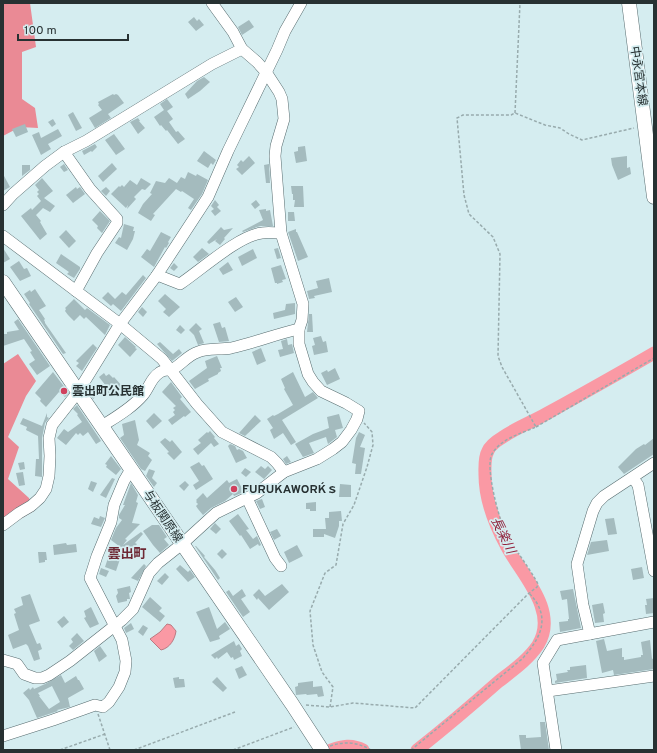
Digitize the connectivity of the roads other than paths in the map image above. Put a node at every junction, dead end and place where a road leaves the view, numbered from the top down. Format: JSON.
{"nodes":[{"id":1,"x":212,"y":3,"type":"edge"},
{"id":2,"x":300,"y":3,"type":"edge"},
{"id":3,"x":629,"y":3,"type":"edge"},
{"id":4,"x":242,"y":49,"type":"junction"},
{"id":5,"x":266,"y":72,"type":"junction"},
{"id":6,"x":64,"y":152,"type":"junction"},
{"id":7,"x":654,"y":197,"type":"edge"},
{"id":8,"x":3,"y":205,"type":"edge"},
{"id":9,"x":281,"y":233,"type":"junction"},
{"id":10,"x":3,"y":236,"type":"edge"},
{"id":11,"x":157,"y":275,"type":"junction"},
{"id":12,"x":3,"y":282,"type":"edge"},
{"id":13,"x":76,"y":292,"type":"junction"},
{"id":14,"x":8,"y":298,"type":"edge"},
{"id":15,"x":120,"y":324,"type":"junction"},
{"id":16,"x":298,"y":329,"type":"junction"},
{"id":17,"x":172,"y":370,"type":"junction"},
{"id":18,"x":78,"y":392,"type":"junction"},
{"id":19,"x":102,"y":426,"type":"junction"},
{"id":20,"x":654,"y":463,"type":"edge"},
{"id":21,"x":131,"y":469,"type":"junction"},
{"id":22,"x":284,"y":472,"type":"junction"},
{"id":23,"x":633,"y":478,"type":"junction"},
{"id":24,"x":247,"y":498,"type":"junction"},
{"id":25,"x":3,"y":524,"type":"edge"},
{"id":26,"x":182,"y":544,"type":"junction"},
{"id":27,"x":281,"y":566,"type":"dead end"},
{"id":28,"x":654,"y":571,"type":"edge"},
{"id":29,"x":654,"y":622,"type":"edge"},
{"id":30,"x":113,"y":626,"type":"junction"},
{"id":31,"x":590,"y":634,"type":"junction"},
{"id":32,"x":3,"y":660,"type":"edge"},
{"id":33,"x":654,"y":676,"type":"edge"},
{"id":34,"x":548,"y":691,"type":"junction"},
{"id":35,"x":3,"y":736,"type":"edge"},
{"id":36,"x":324,"y":748,"type":"edge"},
{"id":37,"x":556,"y":750,"type":"edge"}],
"edges":[{"from":1,"to":4,"type":"street"},
{"from":2,"to":5,"type":"street"},
{"from":3,"to":7,"type":"main road","name":"中永宮本線"},
{"from":4,"to":5,"type":"street"},
{"from":4,"to":6,"type":"street"},
{"from":5,"to":9,"type":"street"},
{"from":5,"to":11,"type":"street"},
{"from":6,"to":8,"type":"street"},
{"from":6,"to":13,"type":"street"},
{"from":9,"to":11,"type":"street"},
{"from":9,"to":16,"type":"street"},
{"from":10,"to":13,"type":"street"},
{"from":11,"to":15,"type":"street"},
{"from":12,"to":14,"type":"main road","name":"与板関原線"},
{"from":13,"to":15,"type":"street"},
{"from":14,"to":18,"type":"main road","name":"与板関原線"},
{"from":15,"to":17,"type":"street"},
{"from":15,"to":18,"type":"street"},
{"from":16,"to":17,"type":"street"},
{"from":16,"to":22,"type":"street"},
{"from":17,"to":19,"type":"street"},
{"from":17,"to":22,"type":"street"},
{"from":18,"to":19,"type":"main road","name":"与板関原線"},
{"from":18,"to":25,"type":"street"},
{"from":19,"to":21,"type":"main road","name":"与板関原線"},
{"from":20,"to":23,"type":"street"},
{"from":21,"to":26,"type":"main road","name":"与板関原線"},
{"from":21,"to":30,"type":"street"},
{"from":22,"to":24,"type":"street"},
{"from":23,"to":28,"type":"street"},
{"from":23,"to":31,"type":"street"},
{"from":24,"to":26,"type":"street"},
{"from":24,"to":27,"type":"street"},
{"from":26,"to":30,"type":"street"},
{"from":26,"to":36,"type":"main road","name":"与板関原線"},
{"from":29,"to":31,"type":"street"},
{"from":30,"to":32,"type":"street"},
{"from":30,"to":35,"type":"street"},
{"from":31,"to":34,"type":"street"},
{"from":33,"to":34,"type":"street"},
{"from":34,"to":37,"type":"street"}]}
